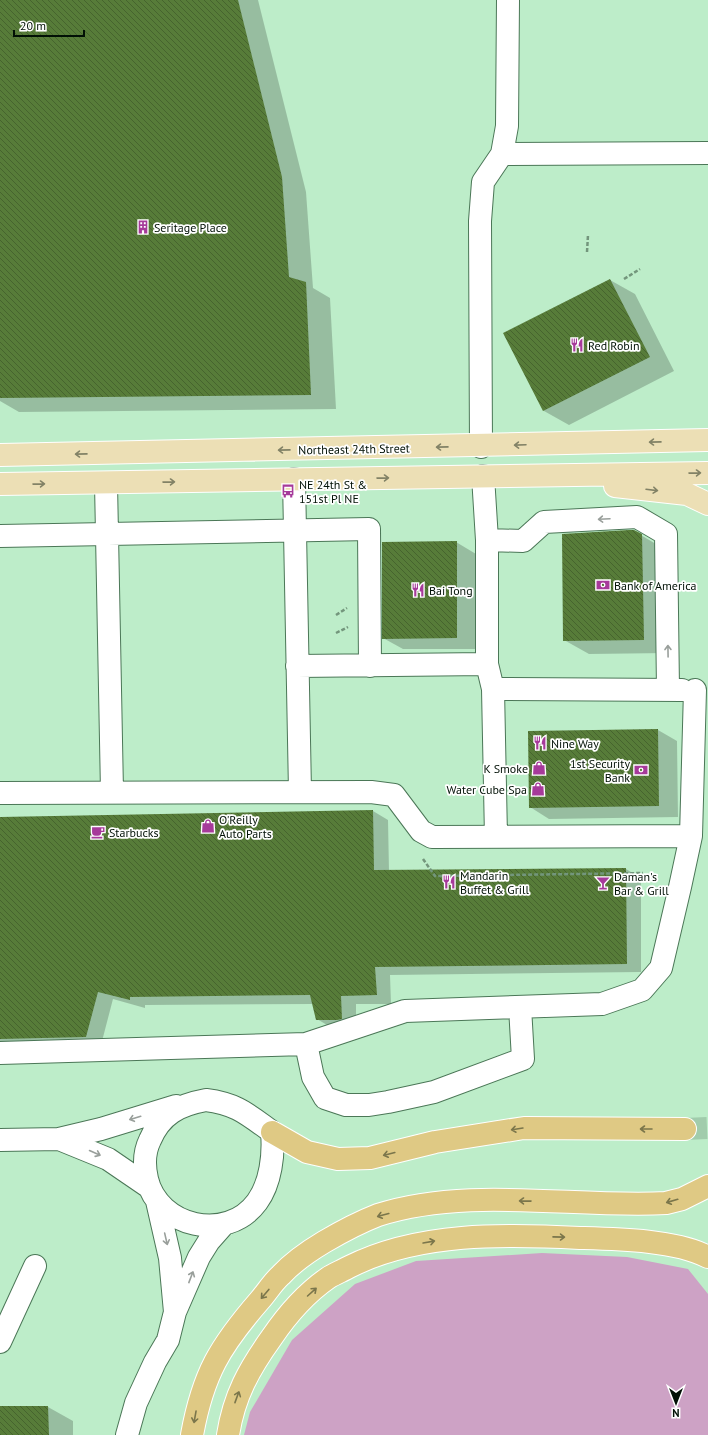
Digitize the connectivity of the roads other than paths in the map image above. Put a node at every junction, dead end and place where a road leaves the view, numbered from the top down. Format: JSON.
{"nodes":[{"id":1,"x":508,"y":0,"type":"edge"},
{"id":2,"x":708,"y":153,"type":"edge"},
{"id":3,"x":502,"y":154,"type":"junction"},
{"id":4,"x":708,"y":440,"type":"edge"},
{"id":5,"x":481,"y":446,"type":"junction"},
{"id":6,"x":120,"y":453,"type":"junction"},
{"id":7,"x":0,"y":455,"type":"edge"},
{"id":8,"x":708,"y":473,"type":"edge"},
{"id":9,"x":484,"y":476,"type":"junction"},
{"id":10,"x":530,"y":476,"type":"junction"},
{"id":11,"x":294,"y":479,"type":"junction"},
{"id":12,"x":106,"y":483,"type":"junction"},
{"id":13,"x":0,"y":484,"type":"edge"},
{"id":14,"x":708,"y":504,"type":"edge"},
{"id":15,"x":295,"y":530,"type":"junction"},
{"id":16,"x":106,"y":533,"type":"junction"},
{"id":17,"x":0,"y":536,"type":"edge"},
{"id":18,"x":487,"y":540,"type":"junction"},
{"id":19,"x":487,"y":664,"type":"junction"},
{"id":20,"x":297,"y":666,"type":"junction"},
{"id":21,"x":370,"y":666,"type":"junction"},
{"id":22,"x":493,"y":689,"type":"junction"},
{"id":23,"x":668,"y":690,"type":"junction"},
{"id":24,"x":702,"y":690,"type":"edge"},
{"id":25,"x":0,"y":792,"type":"edge"},
{"id":26,"x":112,"y":792,"type":"junction"},
{"id":27,"x":300,"y":792,"type":"junction"},
{"id":28,"x":690,"y":836,"type":"junction"},
{"id":29,"x":496,"y":837,"type":"junction"},
{"id":30,"x":520,"y":1007,"type":"junction"},
{"id":31,"x":306,"y":1044,"type":"junction"},
{"id":32,"x":0,"y":1053,"type":"edge"},
{"id":33,"x":186,"y":1104,"type":"junction"},
{"id":34,"x":686,"y":1129,"type":"tunnel mouth"},
{"id":35,"x":272,"y":1132,"type":"junction"},
{"id":36,"x":59,"y":1139,"type":"junction"},
{"id":37,"x":0,"y":1140,"type":"edge"},
{"id":38,"x":708,"y":1186,"type":"edge"},
{"id":39,"x":153,"y":1194,"type":"junction"},
{"id":40,"x":224,"y":1224,"type":"junction"},
{"id":41,"x":708,"y":1257,"type":"edge"},
{"id":42,"x":34,"y":1266,"type":"dead end"},
{"id":43,"x":175,"y":1312,"type":"junction"},
{"id":44,"x":0,"y":1342,"type":"edge"},
{"id":45,"x":127,"y":1435,"type":"edge"},
{"id":46,"x":192,"y":1435,"type":"edge"},
{"id":47,"x":228,"y":1435,"type":"edge"}],
"edges":[{"from":1,"to":3,"type":"street"},
{"from":2,"to":3,"type":"street"},
{"from":3,"to":5,"type":"street"},
{"from":4,"to":5,"type":"main road","name":"Northeast 24th Street","one_way":true},
{"from":5,"to":6,"type":"main road","name":"Northeast 24th Street","one_way":true},
{"from":6,"to":7,"type":"main road","name":"Northeast 24th Street","one_way":true},
{"from":6,"to":12,"type":"main road"},
{"from":10,"to":8,"type":"main road","one_way":true},
{"from":9,"to":10,"type":"main road"},
{"from":11,"to":9,"type":"main road","one_way":true},
{"from":9,"to":18,"type":"street"},
{"from":10,"to":14,"type":"main road","one_way":true},
{"from":12,"to":11,"type":"main road","one_way":true},
{"from":11,"to":15,"type":"street"},
{"from":13,"to":12,"type":"main road","one_way":true},
{"from":12,"to":16,"type":"street"},
{"from":15,"to":16,"type":"street"},
{"from":15,"to":20,"type":"street"},
{"from":15,"to":21,"type":"street"},
{"from":16,"to":17,"type":"street"},
{"from":16,"to":26,"type":"street"},
{"from":18,"to":19,"type":"street"},
{"from":23,"to":18,"type":"street","one_way":true},
{"from":19,"to":21,"type":"street"},
{"from":19,"to":22,"type":"street"},
{"from":20,"to":21,"type":"street"},
{"from":20,"to":27,"type":"street"},
{"from":22,"to":23,"type":"street"},
{"from":22,"to":29,"type":"street"},
{"from":23,"to":24,"type":"street"},
{"from":24,"to":28,"type":"street"},
{"from":25,"to":26,"type":"street"},
{"from":26,"to":27,"type":"street"},
{"from":27,"to":29,"type":"street"},
{"from":28,"to":29,"type":"street"},
{"from":28,"to":30,"type":"street"},
{"from":30,"to":31,"type":"street"},
{"from":30,"to":31,"type":"street"},
{"from":31,"to":32,"type":"street"},
{"from":33,"to":35,"type":"street"},
{"from":33,"to":36,"type":"street","one_way":true},
{"from":33,"to":39,"type":"street"},
{"from":34,"to":35,"type":"highway","one_way":true},
{"from":35,"to":40,"type":"street"},
{"from":36,"to":37,"type":"street"},
{"from":36,"to":39,"type":"street","one_way":true},
{"from":38,"to":46,"type":"highway","one_way":true},
{"from":39,"to":40,"type":"street"},
{"from":39,"to":43,"type":"street","one_way":true},
{"from":43,"to":40,"type":"street","one_way":true},
{"from":47,"to":41,"type":"highway","one_way":true},
{"from":42,"to":44,"type":"street"},
{"from":43,"to":45,"type":"street"}]}
